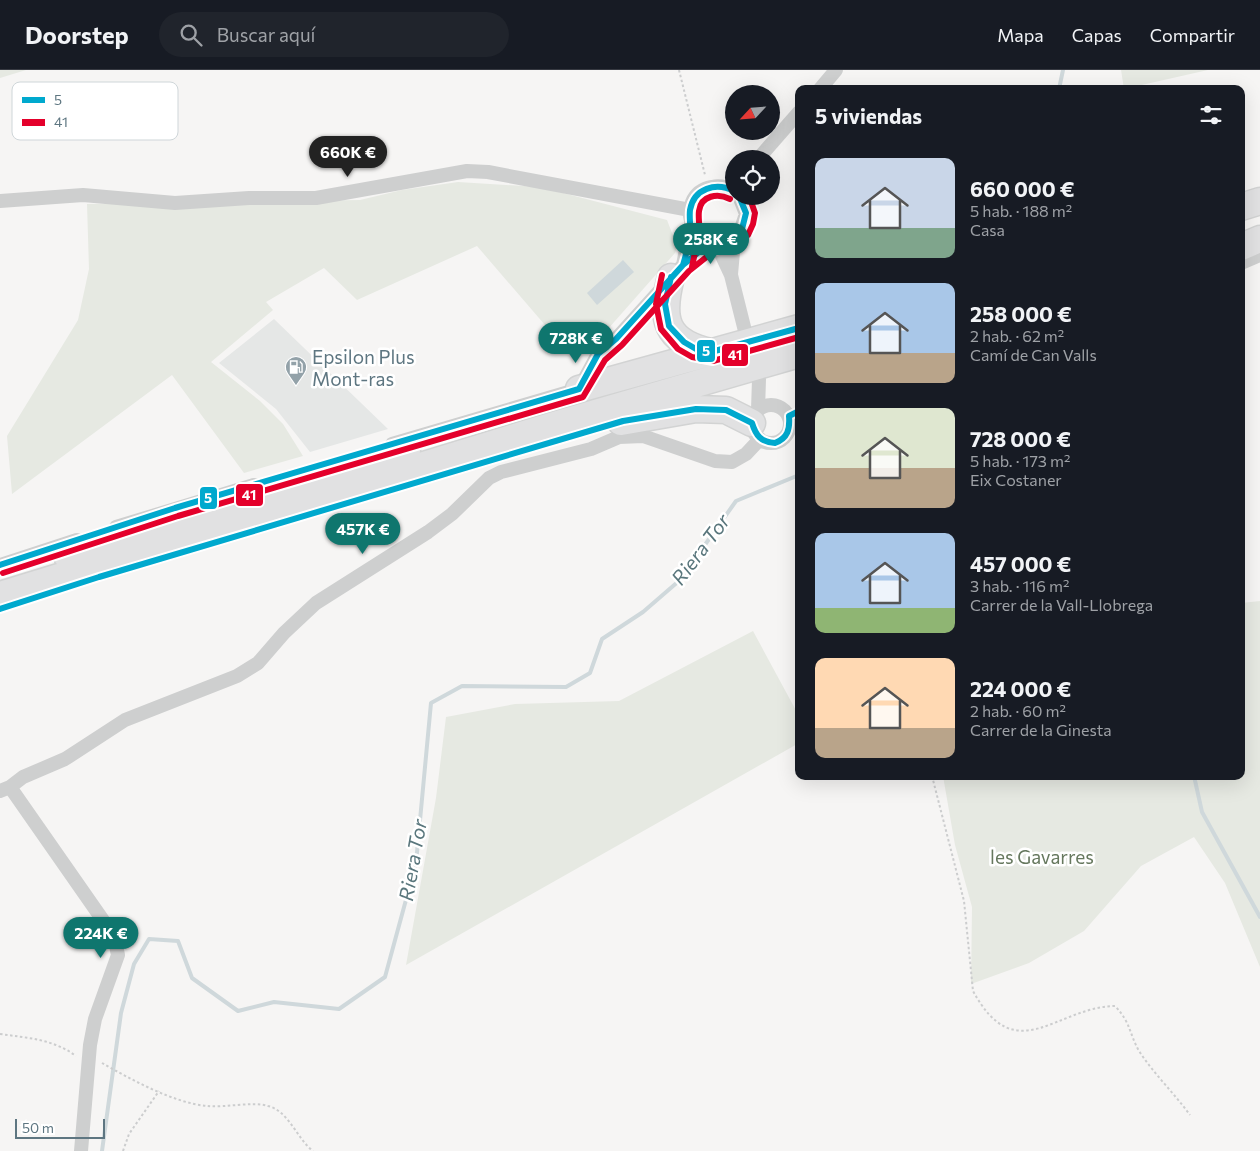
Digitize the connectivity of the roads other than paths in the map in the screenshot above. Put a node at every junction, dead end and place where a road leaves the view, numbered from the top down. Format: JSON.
{"nodes":[{"id":1,"x":836,"y":70,"type":"edge"},
{"id":2,"x":823,"y":85,"type":"edge"},
{"id":3,"x":795,"y":117,"type":"edge"},
{"id":4,"x":766,"y":150,"type":"edge"},
{"id":5,"x":725,"y":189,"type":"edge"},
{"id":6,"x":0,"y":201,"type":"edge"},
{"id":7,"x":1260,"y":201,"type":"edge"},
{"id":8,"x":741,"y":205,"type":"edge"},
{"id":9,"x":1245,"y":206,"type":"edge"},
{"id":10,"x":690,"y":210,"type":"junction"},
{"id":11,"x":1260,"y":219,"type":"edge"},
{"id":12,"x":691,"y":224,"type":"junction"},
{"id":13,"x":1245,"y":224,"type":"edge"},
{"id":14,"x":740,"y":233,"type":"junction"},
{"id":15,"x":1260,"y":239,"type":"edge"},
{"id":16,"x":713,"y":242,"type":"junction"},
{"id":17,"x":1245,"y":245,"type":"edge"},
{"id":18,"x":1260,"y":255,"type":"edge"},
{"id":19,"x":1245,"y":261,"type":"edge"},
{"id":20,"x":677,"y":271,"type":"junction"},
{"id":21,"x":731,"y":275,"type":"junction"},
{"id":22,"x":795,"y":329,"type":"edge"},
{"id":23,"x":746,"y":335,"type":"dead end"},
{"id":24,"x":795,"y":338,"type":"edge"},
{"id":25,"x":711,"y":352,"type":"junction"},
{"id":26,"x":795,"y":355,"type":"edge"},
{"id":27,"x":579,"y":389,"type":"junction"},
{"id":28,"x":775,"y":405,"type":"junction"},
{"id":29,"x":794,"y":413,"type":"edge"},
{"id":30,"x":756,"y":424,"type":"junction"},
{"id":31,"x":0,"y":565,"type":"edge"},
{"id":32,"x":0,"y":577,"type":"edge"},
{"id":33,"x":0,"y":595,"type":"edge"},
{"id":34,"x":0,"y":609,"type":"edge"},
{"id":35,"x":5,"y":789,"type":"edge"},
{"id":36,"x":81,"y":1151,"type":"edge"}],
"edges":[{"from":1,"to":2,"type":"street"},
{"from":3,"to":4,"type":"street"},
{"from":5,"to":10,"type":"street"},
{"from":6,"to":10,"type":"street"},
{"from":7,"to":9,"type":"highway"},
{"from":8,"to":14,"type":"street"},
{"from":10,"to":12,"type":"street"},
{"from":11,"to":13,"type":"highway"},
{"from":12,"to":16,"type":"street"},
{"from":12,"to":20,"type":"street"},
{"from":14,"to":16,"type":"street"},
{"from":14,"to":21,"type":"street"},
{"from":15,"to":17,"type":"highway"},
{"from":16,"to":20,"type":"street"},
{"from":16,"to":21,"type":"street"},
{"from":18,"to":19,"type":"street"},
{"from":20,"to":25,"type":"highway"},
{"from":20,"to":27,"type":"street"},
{"from":21,"to":23,"type":"street"},
{"from":22,"to":25,"type":"highway"},
{"from":24,"to":32,"type":"highway"},
{"from":25,"to":27,"type":"highway"},
{"from":26,"to":33,"type":"highway"},
{"from":27,"to":31,"type":"street"},
{"from":28,"to":29,"type":"street"},
{"from":28,"to":30,"type":"street"},
{"from":28,"to":30,"type":"street"},
{"from":29,"to":30,"type":"street"},
{"from":30,"to":34,"type":"highway"},
{"from":30,"to":35,"type":"street"},
{"from":35,"to":36,"type":"street"}]}
